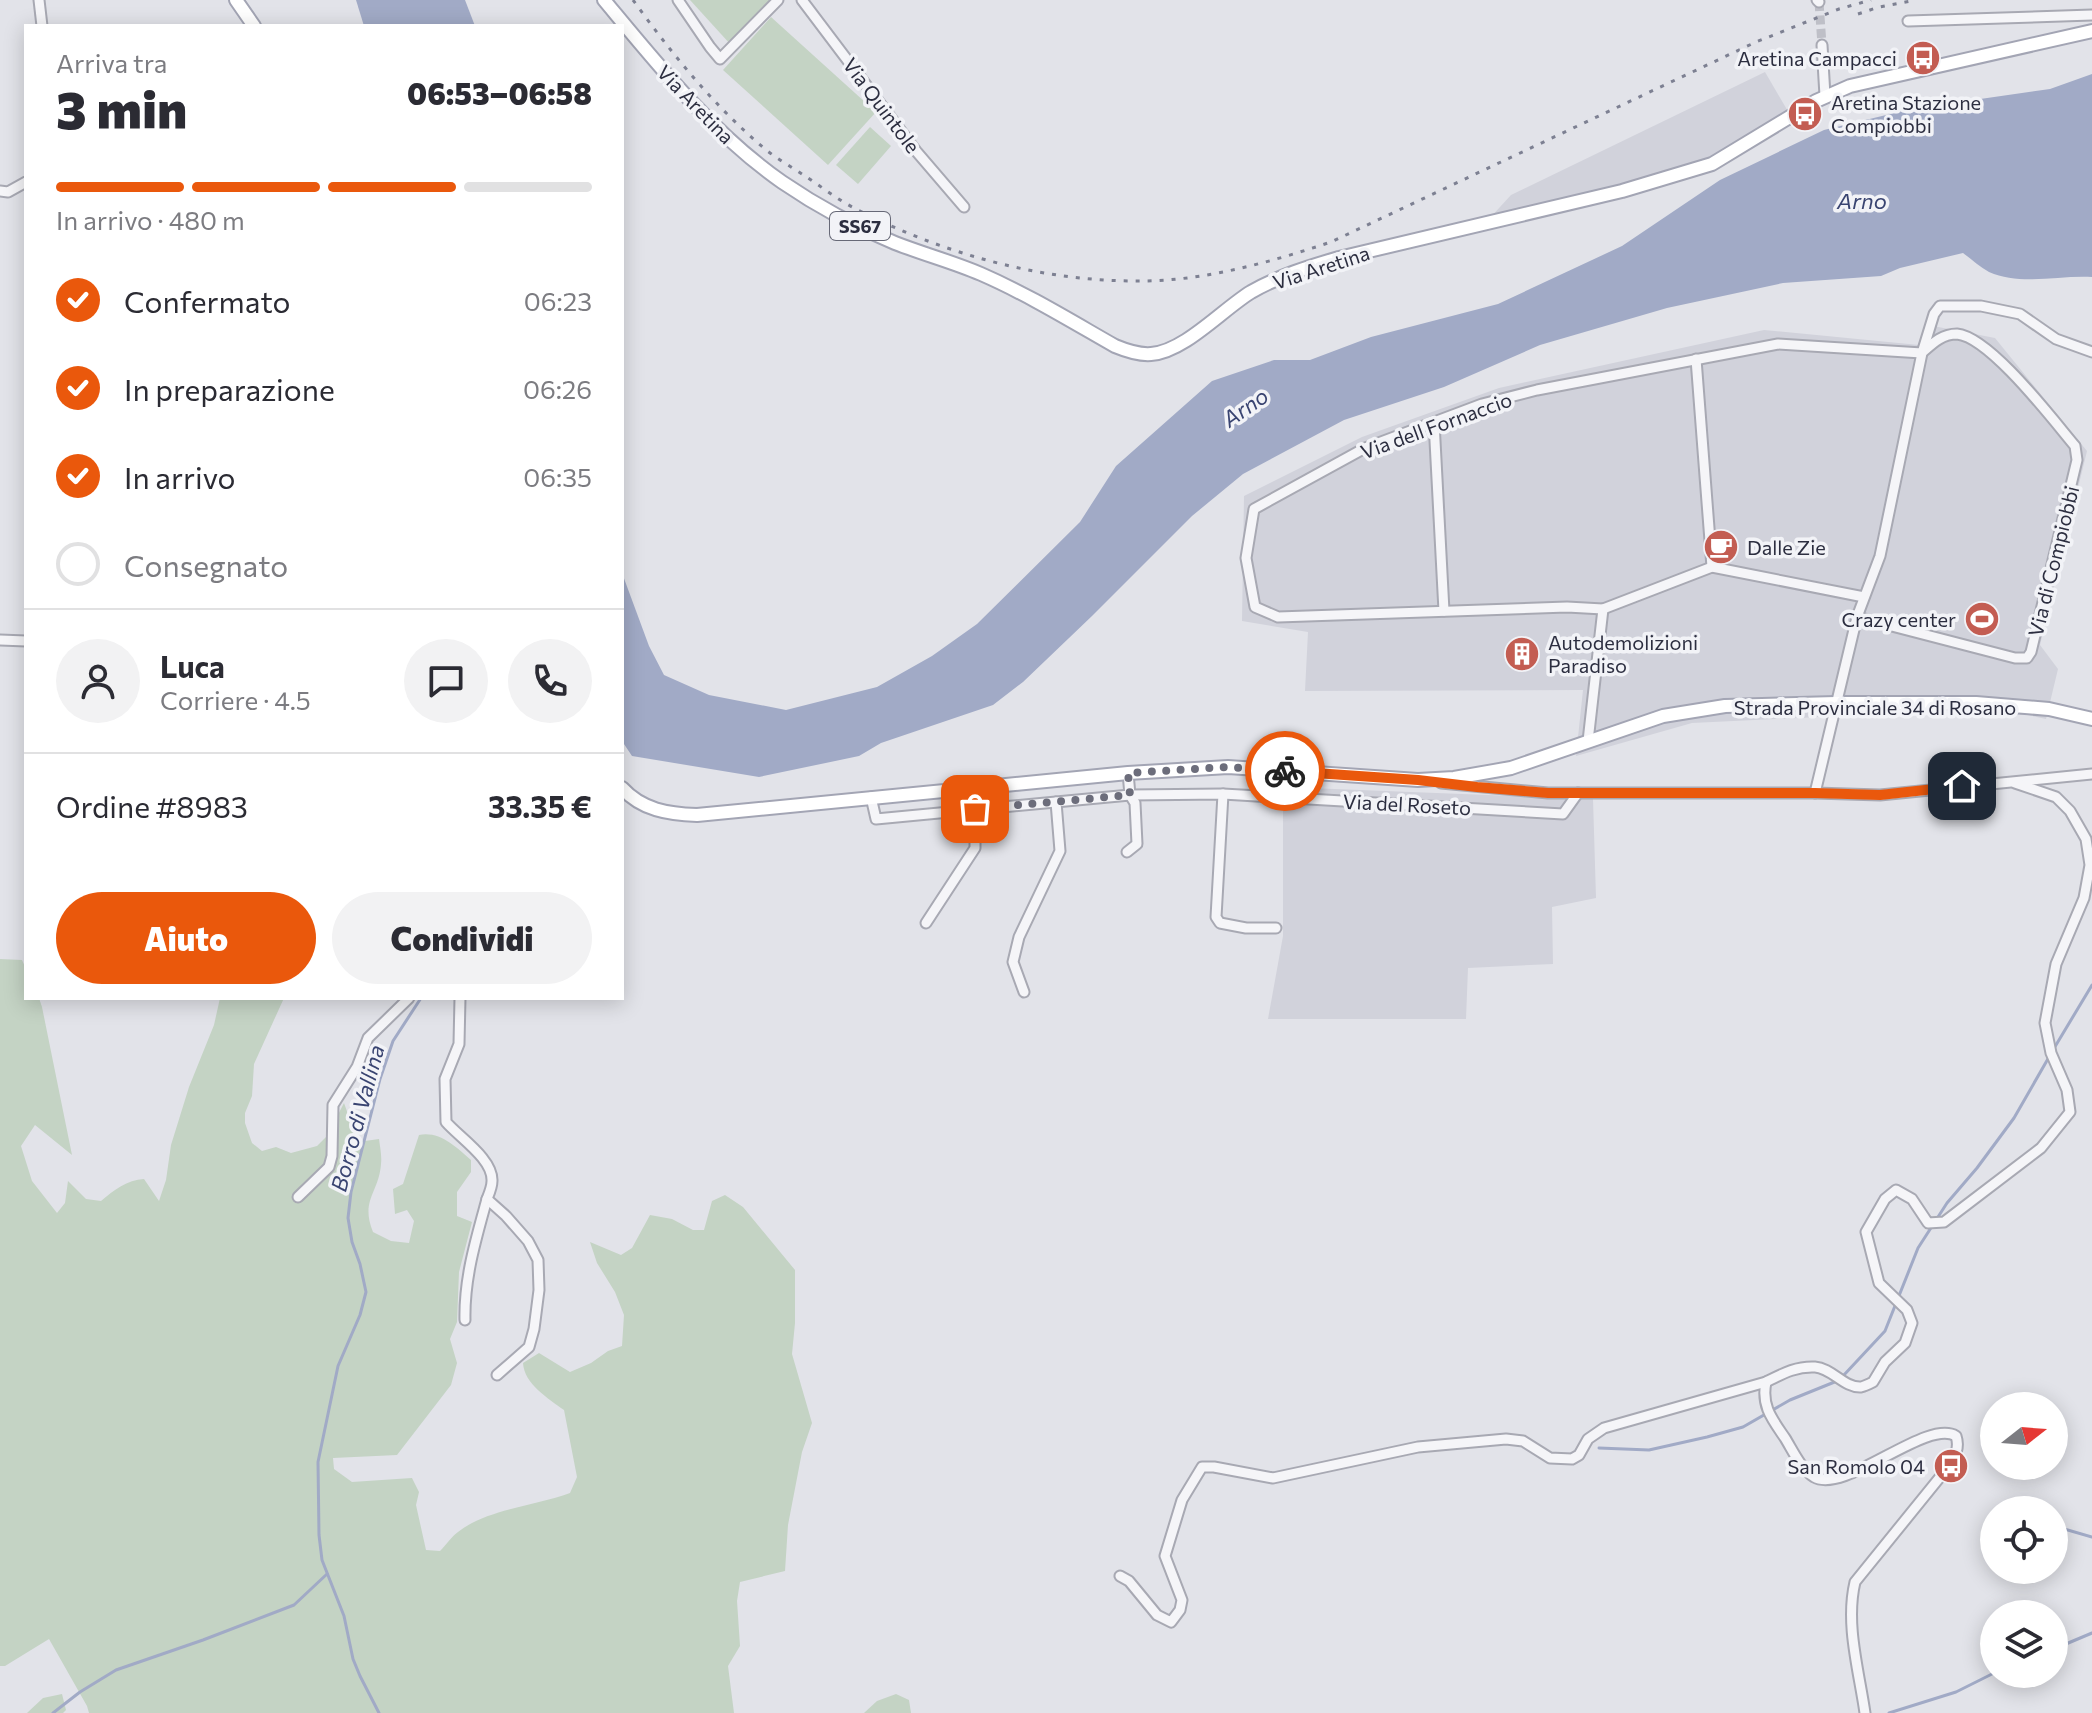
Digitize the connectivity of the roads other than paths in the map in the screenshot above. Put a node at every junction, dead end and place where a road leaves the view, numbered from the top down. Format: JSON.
{"nodes":[{"id":1,"x":39,"y":0,"type":"edge"},
{"id":2,"x":236,"y":0,"type":"edge"},
{"id":3,"x":604,"y":0,"type":"edge"},
{"id":4,"x":678,"y":0,"type":"edge"},
{"id":5,"x":778,"y":0,"type":"edge"},
{"id":6,"x":802,"y":0,"type":"edge"},
{"id":7,"x":2092,"y":15,"type":"edge"},
{"id":8,"x":1908,"y":21,"type":"dead end"},
{"id":9,"x":42,"y":24,"type":"edge"},
{"id":10,"x":253,"y":24,"type":"edge"},
{"id":11,"x":2092,"y":31,"type":"edge"},
{"id":12,"x":1822,"y":45,"type":"tunnel mouth"},
{"id":13,"x":1825,"y":96,"type":"junction"},
{"id":14,"x":24,"y":183,"type":"edge"},
{"id":15,"x":0,"y":191,"type":"edge"},
{"id":16,"x":964,"y":207,"type":"dead end"},
{"id":17,"x":2092,"y":352,"type":"edge"},
{"id":18,"x":1922,"y":353,"type":"junction"},
{"id":19,"x":1696,"y":359,"type":"junction"},
{"id":20,"x":1434,"y":422,"type":"junction"},
{"id":21,"x":1712,"y":567,"type":"junction"},
{"id":22,"x":1864,"y":597,"type":"junction"},
{"id":23,"x":1603,"y":609,"type":"junction"},
{"id":24,"x":1444,"y":611,"type":"junction"},
{"id":25,"x":1857,"y":617,"type":"junction"},
{"id":26,"x":0,"y":640,"type":"edge"},
{"id":27,"x":24,"y":641,"type":"edge"},
{"id":28,"x":1836,"y":703,"type":"junction"},
{"id":29,"x":2092,"y":719,"type":"edge"},
{"id":30,"x":1588,"y":741,"type":"junction"},
{"id":31,"x":1128,"y":773,"type":"junction"},
{"id":32,"x":2092,"y":774,"type":"edge"},
{"id":33,"x":1418,"y":780,"type":"junction"},
{"id":34,"x":2015,"y":783,"type":"junction"},
{"id":35,"x":624,"y":790,"type":"edge"},
{"id":36,"x":1578,"y":793,"type":"junction"},
{"id":37,"x":1815,"y":793,"type":"junction"},
{"id":38,"x":1223,"y":794,"type":"junction"},
{"id":39,"x":1130,"y":795,"type":"junction"},
{"id":40,"x":871,"y":797,"type":"junction"},
{"id":41,"x":1056,"y":802,"type":"junction"},
{"id":42,"x":975,"y":809,"type":"junction"},
{"id":43,"x":1127,"y":852,"type":"dead end"},
{"id":44,"x":926,"y":923,"type":"dead end"},
{"id":45,"x":1276,"y":928,"type":"dead end"},
{"id":46,"x":1024,"y":992,"type":"dead end"},
{"id":47,"x":407,"y":1000,"type":"edge"},
{"id":48,"x":460,"y":1000,"type":"edge"},
{"id":49,"x":298,"y":1197,"type":"dead end"},
{"id":50,"x":487,"y":1199,"type":"junction"},
{"id":51,"x":465,"y":1320,"type":"dead end"},
{"id":52,"x":497,"y":1375,"type":"dead end"},
{"id":53,"x":1766,"y":1382,"type":"junction"},
{"id":54,"x":1120,"y":1576,"type":"dead end"},
{"id":55,"x":1865,"y":1713,"type":"edge"}],
"edges":[{"from":1,"to":9,"type":"street"},
{"from":2,"to":10,"type":"main road"},
{"from":3,"to":13,"type":"main road","name":"Via Aretina","number":"SS67"},
{"from":4,"to":5,"type":"street"},
{"from":6,"to":16,"type":"street","name":"Via Quintole"},
{"from":7,"to":8,"type":"street"},
{"from":11,"to":13,"type":"main road","name":"Via Aretina","number":"SS67"},
{"from":12,"to":13,"type":"street"},
{"from":14,"to":15,"type":"street"},
{"from":17,"to":18,"type":"street"},
{"from":18,"to":19,"type":"street","name":"Via dell Fornaccio"},
{"from":18,"to":22,"type":"street"},
{"from":18,"to":25,"type":"street","name":"Via di Compiobbi"},
{"from":19,"to":20,"type":"street","name":"Via dell Fornaccio"},
{"from":19,"to":21,"type":"street"},
{"from":20,"to":24,"type":"street"},
{"from":20,"to":24,"type":"street","name":"Via dell Fornaccio"},
{"from":21,"to":22,"type":"street"},
{"from":21,"to":23,"type":"street"},
{"from":22,"to":25,"type":"street"},
{"from":23,"to":24,"type":"street","name":"Via dell Fornaccio"},
{"from":23,"to":30,"type":"street"},
{"from":25,"to":28,"type":"street"},
{"from":26,"to":27,"type":"street"},
{"from":28,"to":29,"type":"main road","name":"Strada Provinciale 34 di Rosano"},
{"from":28,"to":30,"type":"main road","name":"Strada Provinciale 34 di Rosano"},
{"from":28,"to":37,"type":"street"},
{"from":30,"to":33,"type":"main road","name":"Strada Provinciale 34 di Rosano"},
{"from":31,"to":33,"type":"main road","name":"Strada Provinciale 34 di Rosano"},
{"from":31,"to":39,"type":"street"},
{"from":31,"to":40,"type":"main road","name":"Strada Provinciale 34 di Rosano"},
{"from":32,"to":34,"type":"street"},
{"from":33,"to":36,"type":"street"},
{"from":34,"to":37,"type":"street"},
{"from":34,"to":53,"type":"street"},
{"from":35,"to":40,"type":"main road","name":"Strada Provinciale 34 di Rosano"},
{"from":36,"to":37,"type":"street"},
{"from":36,"to":38,"type":"street","name":"Via del Roseto"},
{"from":38,"to":39,"type":"street","name":"Via del Roseto"},
{"from":38,"to":45,"type":"street"},
{"from":39,"to":41,"type":"street","name":"Via del Roseto"},
{"from":39,"to":43,"type":"street"},
{"from":40,"to":42,"type":"street","name":"Via del Roseto"},
{"from":41,"to":42,"type":"street","name":"Via del Roseto"},
{"from":41,"to":46,"type":"street"},
{"from":42,"to":44,"type":"street"},
{"from":47,"to":49,"type":"street"},
{"from":48,"to":50,"type":"street"},
{"from":50,"to":51,"type":"street"},
{"from":50,"to":52,"type":"street"},
{"from":53,"to":54,"type":"street"},
{"from":53,"to":55,"type":"street"}]}
